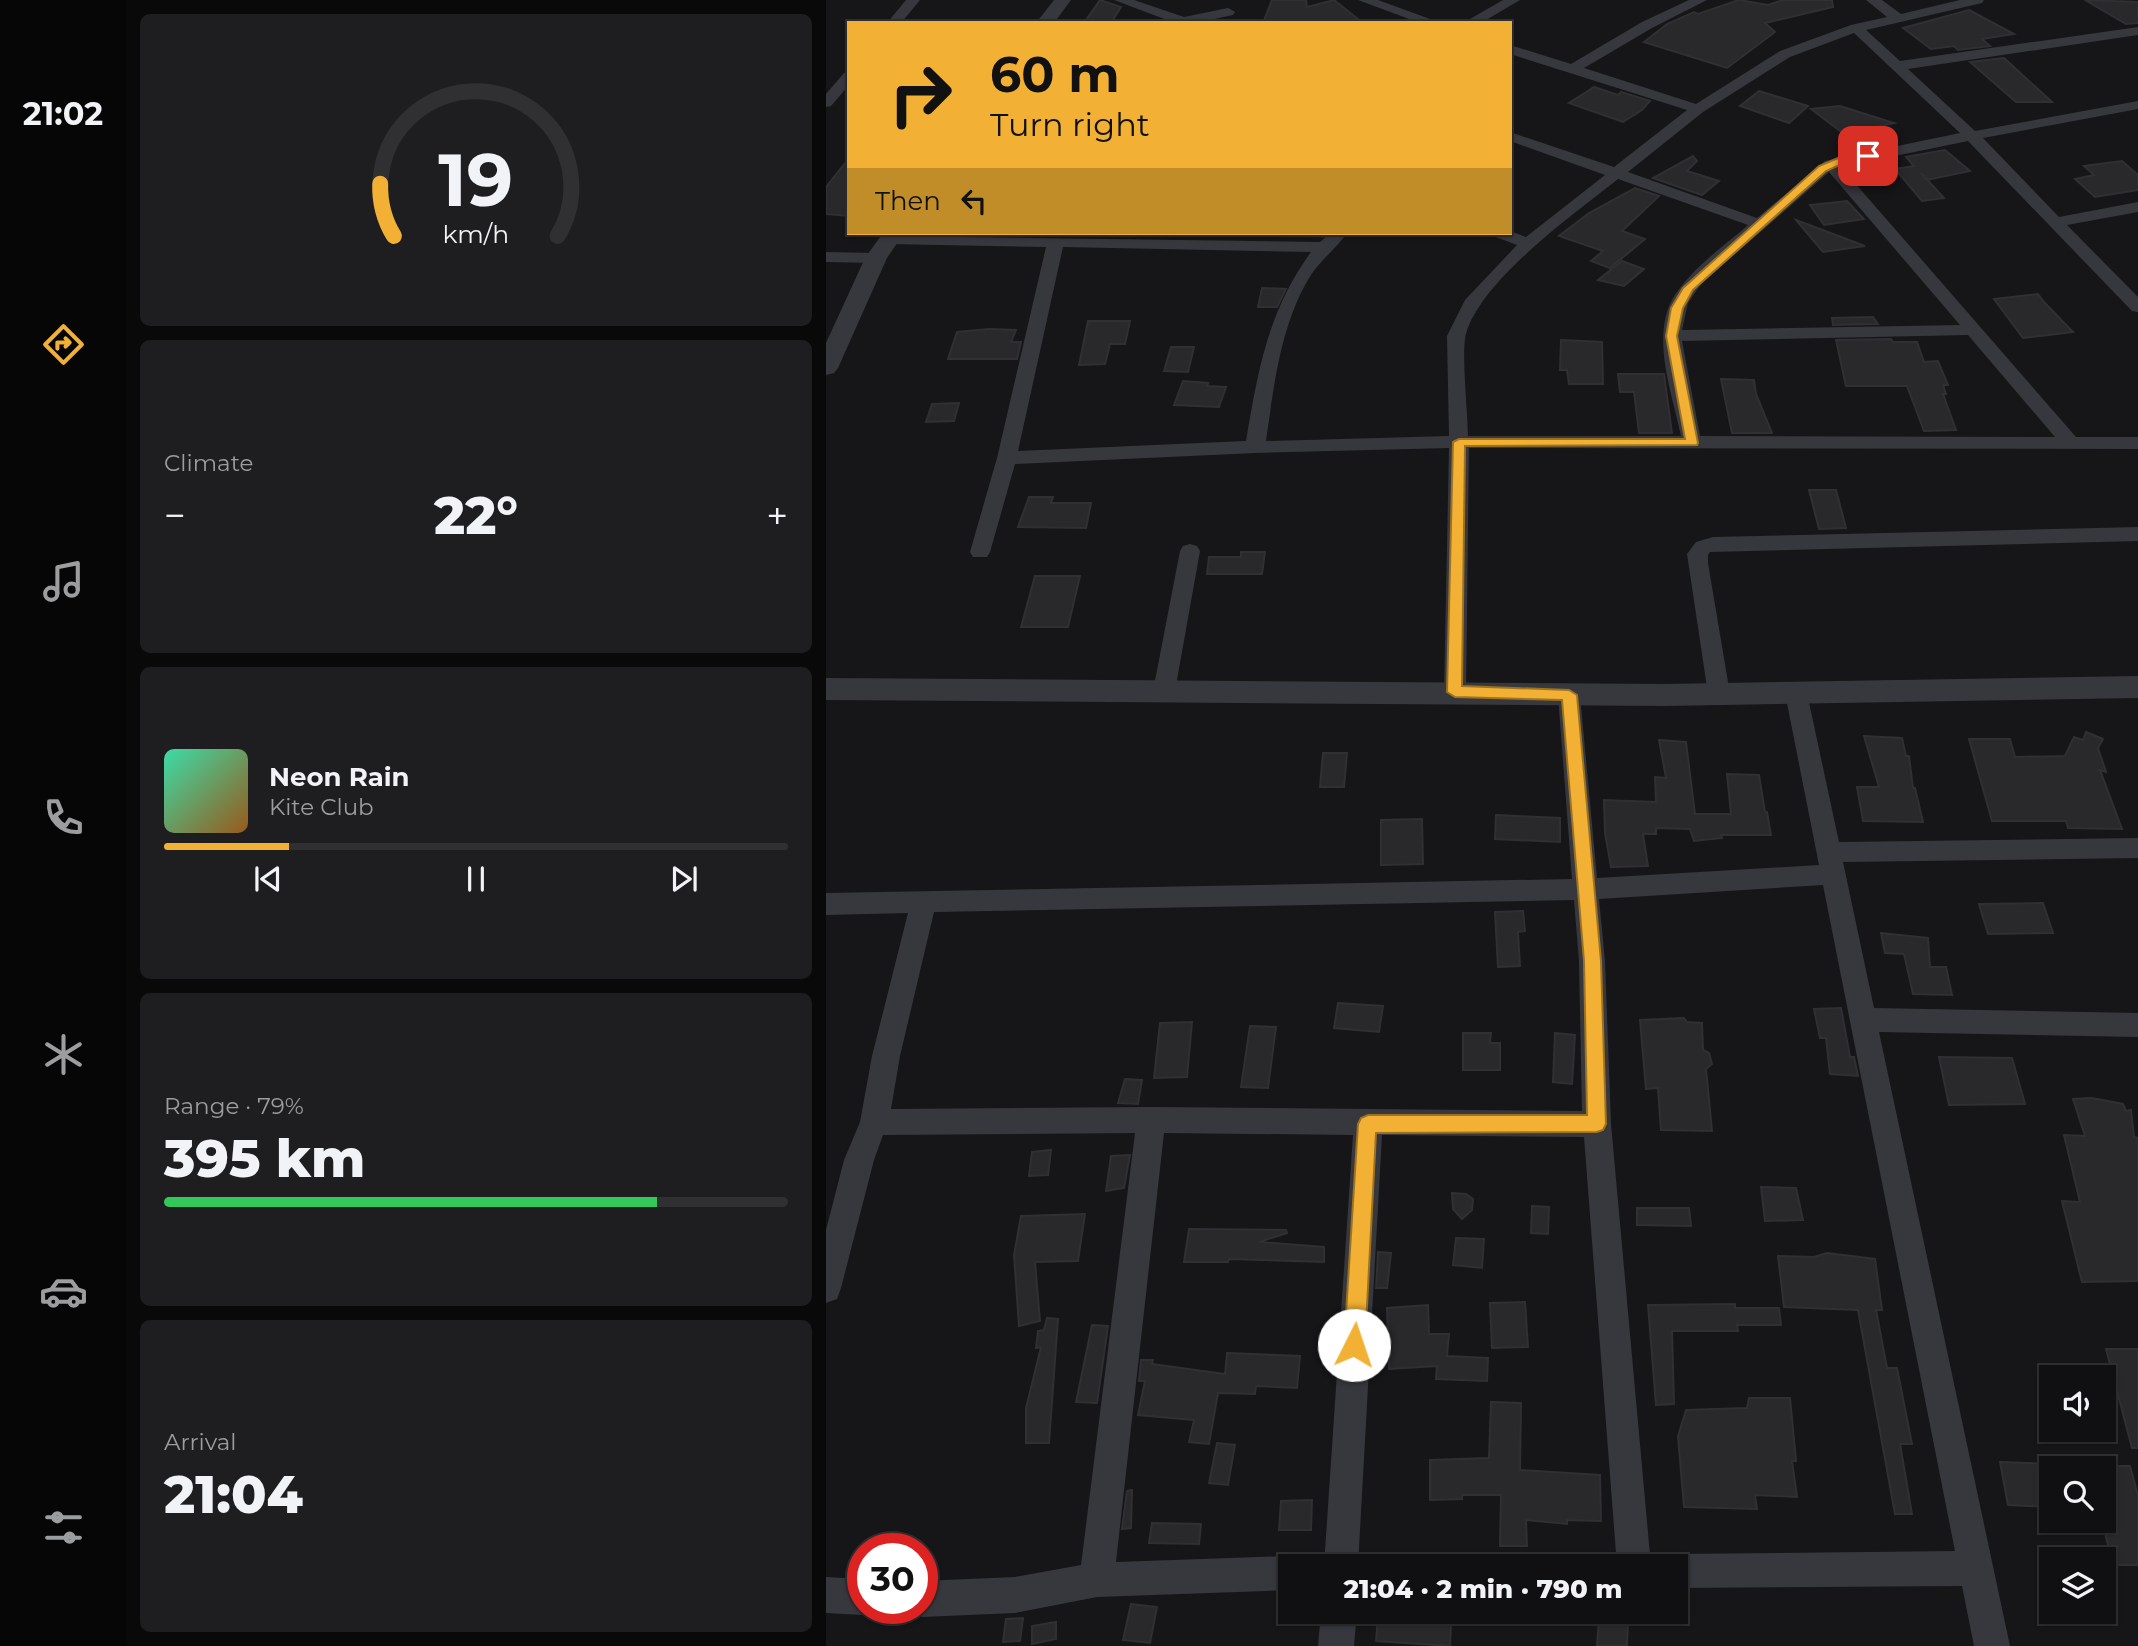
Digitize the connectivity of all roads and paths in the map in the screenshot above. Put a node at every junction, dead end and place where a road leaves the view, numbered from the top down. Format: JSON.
{"nodes":[{"id":1,"x":913,"y":0,"type":"edge"},
{"id":2,"x":1063,"y":0,"type":"edge"},
{"id":3,"x":1121,"y":0,"type":"edge"},
{"id":4,"x":1365,"y":0,"type":"edge"},
{"id":5,"x":1513,"y":0,"type":"edge"},
{"id":6,"x":1700,"y":0,"type":"edge"},
{"id":7,"x":1873,"y":0,"type":"edge"},
{"id":8,"x":1977,"y":0,"type":"edge"},
{"id":9,"x":1230,"y":12,"type":"edge"},
{"id":10,"x":1898,"y":18,"type":"junction"},
{"id":11,"x":896,"y":21,"type":"edge"},
{"id":12,"x":1047,"y":21,"type":"edge"},
{"id":13,"x":1183,"y":21,"type":"edge"},
{"id":14,"x":1190,"y":21,"type":"edge"},
{"id":15,"x":1428,"y":21,"type":"edge"},
{"id":16,"x":1474,"y":21,"type":"edge"},
{"id":17,"x":1856,"y":28,"type":"junction"},
{"id":18,"x":2138,"y":31,"type":"edge"},
{"id":19,"x":1512,"y":50,"type":"edge"},
{"id":20,"x":1896,"y":65,"type":"junction"},
{"id":21,"x":1572,"y":69,"type":"junction"},
{"id":22,"x":847,"y":78,"type":"edge"},
{"id":23,"x":826,"y":103,"type":"edge"},
{"id":24,"x":2138,"y":105,"type":"edge"},
{"id":25,"x":1698,"y":109,"type":"junction"},
{"id":26,"x":1512,"y":137,"type":"edge"},
{"id":27,"x":1973,"y":137,"type":"junction"},
{"id":28,"x":1830,"y":164,"type":"junction"},
{"id":29,"x":1617,"y":174,"type":"junction"},
{"id":30,"x":2138,"y":207,"type":"edge"},
{"id":31,"x":2057,"y":222,"type":"junction"},
{"id":32,"x":1760,"y":224,"type":"junction"},
{"id":33,"x":1337,"y":235,"type":"edge"},
{"id":34,"x":1505,"y":235,"type":"edge"},
{"id":35,"x":1056,"y":241,"type":"junction"},
{"id":36,"x":886,"y":243,"type":"edge"},
{"id":37,"x":1528,"y":243,"type":"junction"},
{"id":38,"x":1322,"y":247,"type":"junction"},
{"id":39,"x":826,"y":257,"type":"edge"},
{"id":40,"x":2138,"y":307,"type":"edge"},
{"id":41,"x":1974,"y":330,"type":"junction"},
{"id":42,"x":1672,"y":336,"type":"junction"},
{"id":43,"x":827,"y":362,"type":"edge"},
{"id":44,"x":1459,"y":442,"type":"junction"},
{"id":45,"x":1692,"y":443,"type":"junction"},
{"id":46,"x":2071,"y":443,"type":"junction"},
{"id":47,"x":2138,"y":443,"type":"edge"},
{"id":48,"x":1255,"y":447,"type":"junction"},
{"id":49,"x":1007,"y":458,"type":"junction"},
{"id":50,"x":2138,"y":534,"type":"edge"},
{"id":51,"x":1190,"y":551,"type":"dead end"},
{"id":52,"x":980,"y":552,"type":"dead end"},
{"id":53,"x":2138,"y":687,"type":"edge"},
{"id":54,"x":826,"y":689,"type":"edge"},
{"id":55,"x":1164,"y":691,"type":"junction"},
{"id":56,"x":1455,"y":692,"type":"junction"},
{"id":57,"x":1796,"y":693,"type":"junction"},
{"id":58,"x":1719,"y":694,"type":"junction"},
{"id":59,"x":1569,"y":695,"type":"junction"},
{"id":60,"x":2138,"y":848,"type":"edge"},
{"id":61,"x":1831,"y":863,"type":"junction"},
{"id":62,"x":1587,"y":889,"type":"junction"},
{"id":63,"x":924,"y":901,"type":"junction"},
{"id":64,"x":826,"y":904,"type":"edge"},
{"id":65,"x":1863,"y":1020,"type":"junction"},
{"id":66,"x":2138,"y":1025,"type":"edge"},
{"id":67,"x":1151,"y":1120,"type":"junction"},
{"id":68,"x":874,"y":1122,"type":"junction"},
{"id":69,"x":1368,"y":1124,"type":"junction"},
{"id":70,"x":1597,"y":1124,"type":"junction"},
{"id":71,"x":826,"y":1288,"type":"edge"},
{"id":72,"x":1343,"y":1554,"type":"edge"},
{"id":73,"x":1633,"y":1554,"type":"edge"},
{"id":74,"x":1976,"y":1569,"type":"junction"},
{"id":75,"x":1688,"y":1571,"type":"edge"},
{"id":76,"x":1278,"y":1573,"type":"edge"},
{"id":77,"x":1097,"y":1580,"type":"junction"},
{"id":78,"x":826,"y":1595,"type":"edge"},
{"id":79,"x":847,"y":1596,"type":"edge"},
{"id":80,"x":938,"y":1598,"type":"edge"},
{"id":81,"x":1338,"y":1624,"type":"edge"},
{"id":82,"x":1336,"y":1646,"type":"edge"},
{"id":83,"x":1992,"y":1646,"type":"edge"}],
"edges":[{"from":1,"to":11,"type":"street"},
{"from":2,"to":12,"type":"street"},
{"from":3,"to":13,"type":"street"},
{"from":4,"to":15,"type":"street"},
{"from":5,"to":16,"type":"street"},
{"from":6,"to":21,"type":"street"},
{"from":7,"to":10,"type":"street"},
{"from":8,"to":10,"type":"street"},
{"from":9,"to":14,"type":"street"},
{"from":10,"to":17,"type":"street"},
{"from":17,"to":20,"type":"street"},
{"from":17,"to":25,"type":"street"},
{"from":18,"to":20,"type":"street"},
{"from":19,"to":21,"type":"street"},
{"from":20,"to":27,"type":"street"},
{"from":21,"to":25,"type":"street"},
{"from":22,"to":23,"type":"street"},
{"from":24,"to":27,"type":"street"},
{"from":25,"to":29,"type":"street"},
{"from":26,"to":29,"type":"street"},
{"from":27,"to":28,"type":"street"},
{"from":27,"to":31,"type":"street"},
{"from":28,"to":32,"type":"street"},
{"from":28,"to":41,"type":"street"},
{"from":29,"to":32,"type":"street"},
{"from":29,"to":37,"type":"street"},
{"from":30,"to":31,"type":"street"},
{"from":31,"to":40,"type":"street"},
{"from":32,"to":42,"type":"street"},
{"from":33,"to":38,"type":"street"},
{"from":34,"to":37,"type":"street"},
{"from":35,"to":36,"type":"street"},
{"from":35,"to":38,"type":"street"},
{"from":35,"to":49,"type":"street"},
{"from":36,"to":39,"type":"street"},
{"from":36,"to":43,"type":"street"},
{"from":37,"to":44,"type":"street"},
{"from":38,"to":48,"type":"street"},
{"from":41,"to":42,"type":"street"},
{"from":41,"to":46,"type":"street"},
{"from":42,"to":45,"type":"street"},
{"from":44,"to":45,"type":"street"},
{"from":44,"to":48,"type":"street"},
{"from":44,"to":56,"type":"street"},
{"from":45,"to":46,"type":"street"},
{"from":46,"to":47,"type":"street"},
{"from":48,"to":49,"type":"street"},
{"from":49,"to":52,"type":"street"},
{"from":50,"to":58,"type":"street"},
{"from":51,"to":55,"type":"street"},
{"from":53,"to":57,"type":"street"},
{"from":54,"to":55,"type":"street"},
{"from":55,"to":56,"type":"street"},
{"from":56,"to":59,"type":"street"},
{"from":57,"to":58,"type":"street"},
{"from":57,"to":61,"type":"street"},
{"from":58,"to":59,"type":"street"},
{"from":59,"to":62,"type":"street"},
{"from":60,"to":61,"type":"street"},
{"from":61,"to":62,"type":"street"},
{"from":61,"to":65,"type":"street"},
{"from":62,"to":63,"type":"street"},
{"from":62,"to":70,"type":"street"},
{"from":63,"to":64,"type":"street"},
{"from":63,"to":68,"type":"street"},
{"from":65,"to":66,"type":"street"},
{"from":65,"to":74,"type":"street"},
{"from":67,"to":68,"type":"street"},
{"from":67,"to":69,"type":"street"},
{"from":67,"to":77,"type":"street"},
{"from":68,"to":71,"type":"street"},
{"from":69,"to":70,"type":"street"},
{"from":69,"to":72,"type":"street"},
{"from":70,"to":73,"type":"street"},
{"from":74,"to":75,"type":"street"},
{"from":74,"to":83,"type":"street"},
{"from":76,"to":77,"type":"street"},
{"from":77,"to":80,"type":"street"},
{"from":78,"to":79,"type":"street"},
{"from":81,"to":82,"type":"street"}]}
